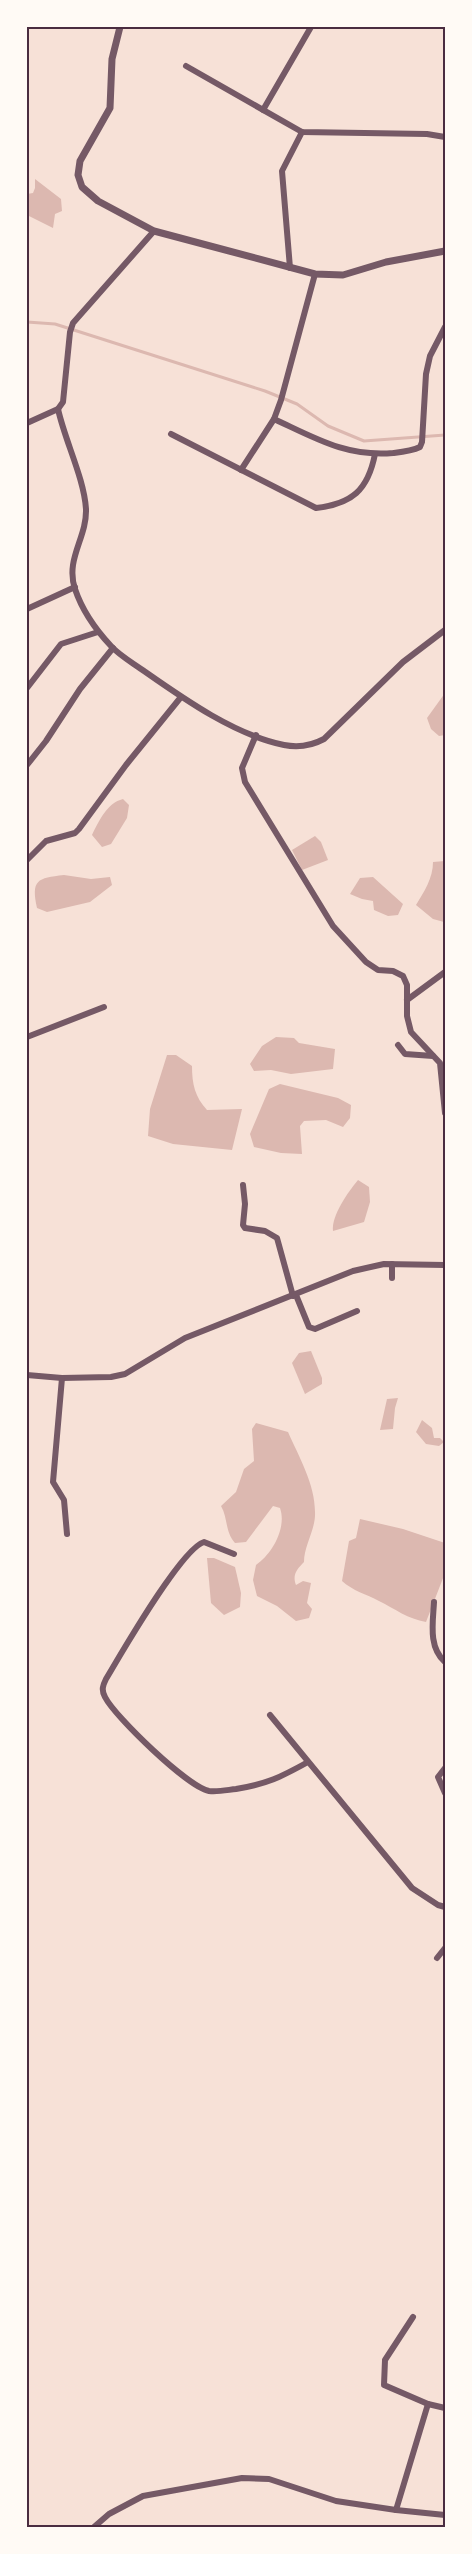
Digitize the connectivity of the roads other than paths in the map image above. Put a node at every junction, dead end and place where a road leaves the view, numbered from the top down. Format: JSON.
{"nodes":[{"id":1,"x":120,"y":27,"type":"edge"},
{"id":2,"x":311,"y":27,"type":"edge"},
{"id":3,"x":186,"y":66,"type":"dead end"},
{"id":4,"x":263,"y":110,"type":"junction"},
{"id":5,"x":302,"y":132,"type":"junction"},
{"id":6,"x":445,"y":137,"type":"edge"},
{"id":7,"x":154,"y":231,"type":"junction"},
{"id":8,"x":445,"y":251,"type":"edge"},
{"id":9,"x":290,"y":268,"type":"junction"},
{"id":10,"x":315,"y":274,"type":"junction"},
{"id":11,"x":445,"y":327,"type":"edge"},
{"id":12,"x":58,"y":409,"type":"junction"},
{"id":13,"x":273,"y":419,"type":"junction"},
{"id":14,"x":27,"y":423,"type":"edge"},
{"id":15,"x":171,"y":434,"type":"dead end"},
{"id":16,"x":375,"y":454,"type":"junction"},
{"id":17,"x":241,"y":470,"type":"junction"},
{"id":18,"x":75,"y":587,"type":"junction"},
{"id":19,"x":27,"y":609,"type":"edge"},
{"id":20,"x":445,"y":630,"type":"edge"},
{"id":21,"x":98,"y":632,"type":"junction"},
{"id":22,"x":113,"y":648,"type":"junction"},
{"id":23,"x":27,"y":688,"type":"edge"},
{"id":24,"x":181,"y":697,"type":"junction"},
{"id":25,"x":256,"y":735,"type":"junction"},
{"id":26,"x":27,"y":765,"type":"edge"},
{"id":27,"x":27,"y":860,"type":"edge"},
{"id":28,"x":445,"y":972,"type":"edge"},
{"id":29,"x":407,"y":1000,"type":"junction"},
{"id":30,"x":104,"y":1006,"type":"dead end"},
{"id":31,"x":27,"y":1037,"type":"edge"},
{"id":32,"x":398,"y":1045,"type":"dead end"},
{"id":33,"x":434,"y":1056,"type":"junction"},
{"id":34,"x":445,"y":1113,"type":"edge"},
{"id":35,"x":243,"y":1185,"type":"dead end"},
{"id":36,"x":392,"y":1264,"type":"junction"},
{"id":37,"x":445,"y":1265,"type":"edge"},
{"id":38,"x":392,"y":1278,"type":"dead end"},
{"id":39,"x":294,"y":1296,"type":"junction"},
{"id":40,"x":357,"y":1311,"type":"dead end"},
{"id":41,"x":27,"y":1375,"type":"edge"},
{"id":42,"x":62,"y":1378,"type":"junction"},
{"id":43,"x":68,"y":1534,"type":"dead end"},
{"id":44,"x":234,"y":1554,"type":"dead end"},
{"id":45,"x":434,"y":1602,"type":"dead end"},
{"id":46,"x":445,"y":1662,"type":"edge"},
{"id":47,"x":270,"y":1715,"type":"dead end"},
{"id":48,"x":308,"y":1762,"type":"junction"},
{"id":49,"x":445,"y":1768,"type":"edge"},
{"id":50,"x":445,"y":1793,"type":"edge"},
{"id":51,"x":445,"y":1907,"type":"edge"},
{"id":52,"x":445,"y":1948,"type":"edge"},
{"id":53,"x":437,"y":1958,"type":"dead end"},
{"id":54,"x":413,"y":2317,"type":"dead end"},
{"id":55,"x":428,"y":2404,"type":"junction"},
{"id":56,"x":445,"y":2408,"type":"edge"},
{"id":57,"x":396,"y":2511,"type":"junction"},
{"id":58,"x":445,"y":2515,"type":"edge"},
{"id":59,"x":94,"y":2527,"type":"edge"}],
"edges":[{"from":1,"to":7,"type":"street"},
{"from":2,"to":4,"type":"street"},
{"from":3,"to":4,"type":"street"},
{"from":4,"to":5,"type":"street"},
{"from":5,"to":6,"type":"street"},
{"from":5,"to":9,"type":"street"},
{"from":7,"to":9,"type":"street"},
{"from":7,"to":12,"type":"street"},
{"from":8,"to":10,"type":"street"},
{"from":9,"to":10,"type":"street"},
{"from":10,"to":13,"type":"street"},
{"from":11,"to":16,"type":"street"},
{"from":12,"to":14,"type":"street"},
{"from":12,"to":18,"type":"street"},
{"from":13,"to":16,"type":"street"},
{"from":13,"to":17,"type":"street"},
{"from":15,"to":17,"type":"street"},
{"from":16,"to":17,"type":"street"},
{"from":18,"to":19,"type":"street"},
{"from":18,"to":21,"type":"street"},
{"from":20,"to":25,"type":"street"},
{"from":21,"to":22,"type":"street"},
{"from":21,"to":23,"type":"street"},
{"from":22,"to":24,"type":"street"},
{"from":22,"to":26,"type":"street"},
{"from":24,"to":25,"type":"street"},
{"from":24,"to":27,"type":"street"},
{"from":25,"to":29,"type":"street"},
{"from":28,"to":29,"type":"street"},
{"from":29,"to":33,"type":"street"},
{"from":30,"to":31,"type":"street"},
{"from":32,"to":33,"type":"street"},
{"from":33,"to":34,"type":"street"},
{"from":35,"to":39,"type":"street"},
{"from":36,"to":37,"type":"street"},
{"from":36,"to":38,"type":"street"},
{"from":36,"to":39,"type":"street"},
{"from":39,"to":40,"type":"street"},
{"from":39,"to":42,"type":"street"},
{"from":41,"to":42,"type":"street"},
{"from":42,"to":43,"type":"street"},
{"from":44,"to":48,"type":"street"},
{"from":45,"to":46,"type":"street"},
{"from":47,"to":48,"type":"street"},
{"from":48,"to":51,"type":"street"},
{"from":49,"to":50,"type":"street"},
{"from":52,"to":53,"type":"street"},
{"from":54,"to":55,"type":"street"},
{"from":55,"to":56,"type":"street"},
{"from":55,"to":57,"type":"street"},
{"from":57,"to":58,"type":"street"},
{"from":57,"to":59,"type":"street"}]}
